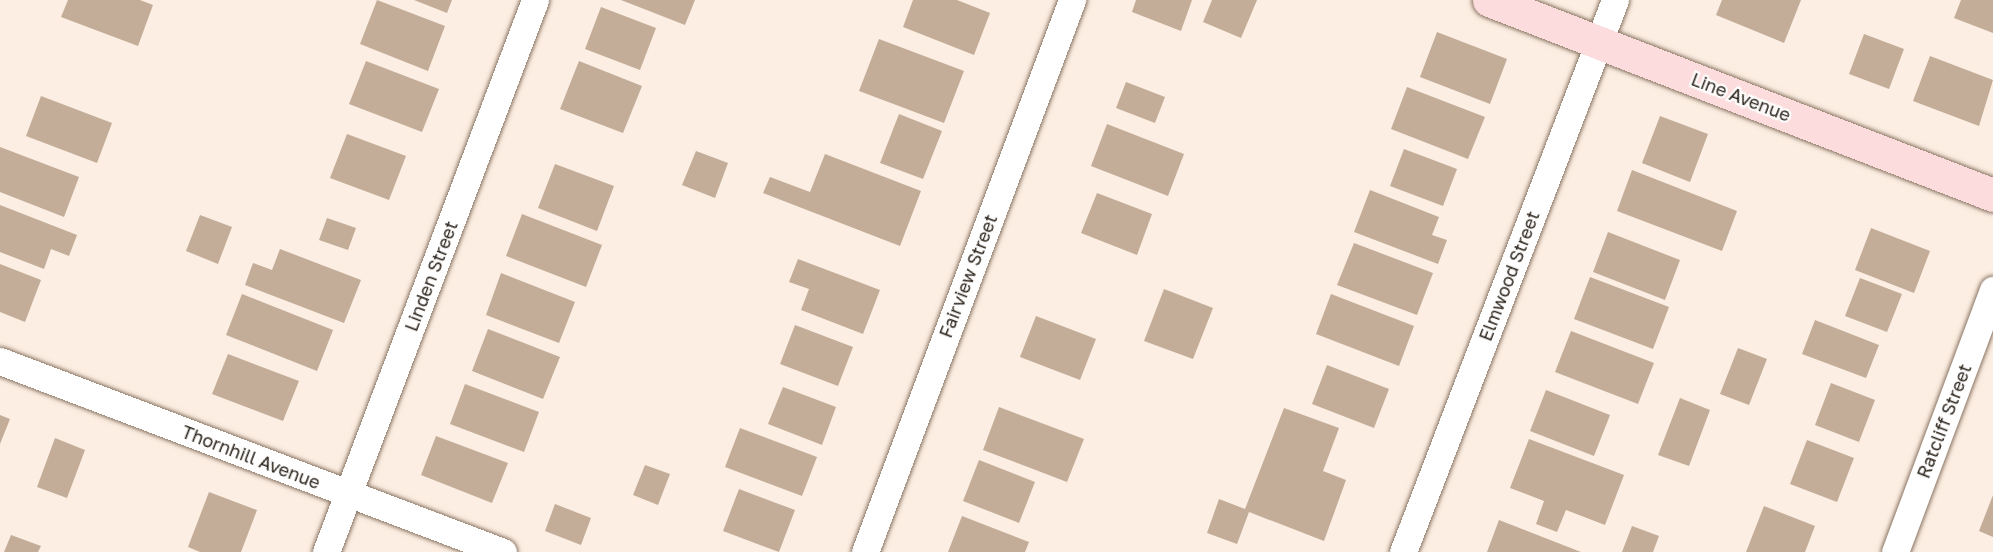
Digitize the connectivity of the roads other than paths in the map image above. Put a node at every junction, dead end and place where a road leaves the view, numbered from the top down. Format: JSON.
{"nodes":[{"id":1,"x":535,"y":0,"type":"edge"},
{"id":2,"x":1072,"y":0,"type":"edge"},
{"id":3,"x":1489,"y":0,"type":"edge"},
{"id":4,"x":1615,"y":0,"type":"edge"},
{"id":5,"x":1598,"y":42,"type":"junction"},
{"id":6,"x":1993,"y":195,"type":"edge"},
{"id":7,"x":1993,"y":290,"type":"edge"},
{"id":8,"x":0,"y":361,"type":"edge"},
{"id":9,"x":349,"y":494,"type":"junction"},
{"id":10,"x":326,"y":552,"type":"edge"},
{"id":11,"x":503,"y":552,"type":"edge"},
{"id":12,"x":865,"y":552,"type":"edge"},
{"id":13,"x":1403,"y":552,"type":"edge"},
{"id":14,"x":1895,"y":552,"type":"edge"}],
"edges":[{"from":1,"to":9,"type":"street","name":"Linden Street"},
{"from":2,"to":12,"type":"street","name":"Fairview Street"},
{"from":3,"to":5,"type":"main road","name":"Line Avenue"},
{"from":4,"to":5,"type":"street","name":"Elmwood Street"},
{"from":5,"to":6,"type":"main road","name":"Line Avenue"},
{"from":5,"to":13,"type":"street","name":"Elmwood Street"},
{"from":7,"to":14,"type":"street","name":"Ratcliff Street"},
{"from":8,"to":9,"type":"street","name":"Thornhill Avenue"},
{"from":9,"to":10,"type":"street","name":"Linden Street"},
{"from":9,"to":11,"type":"street","name":"Thornhill Avenue"}]}
